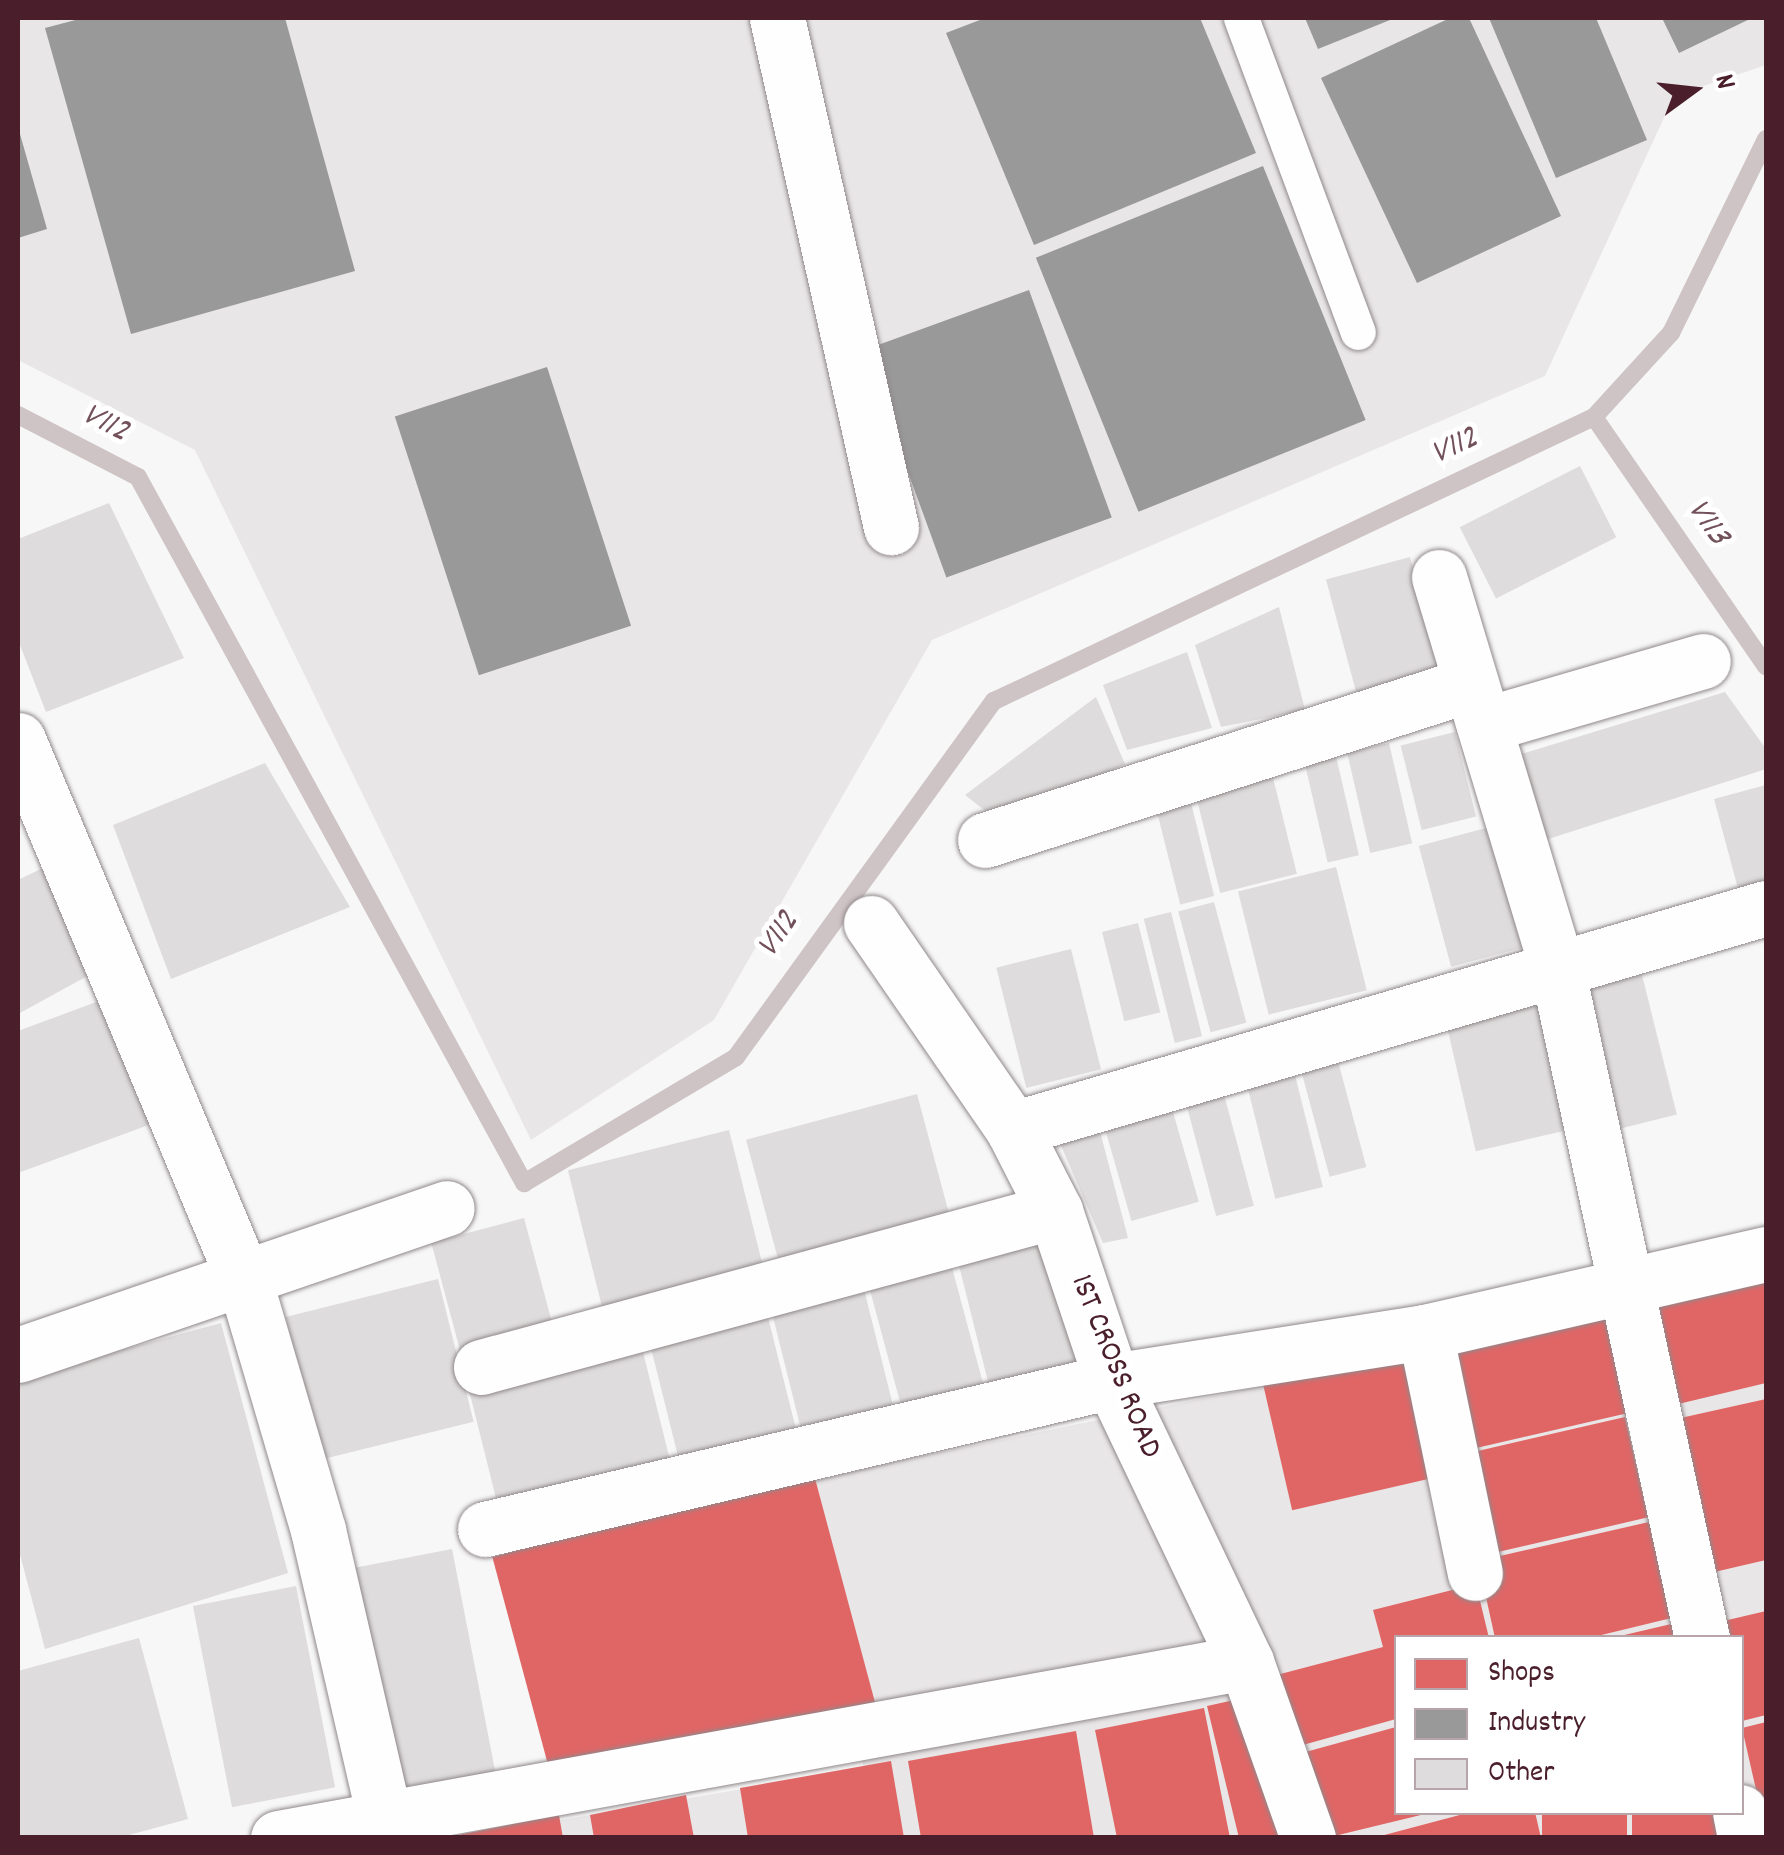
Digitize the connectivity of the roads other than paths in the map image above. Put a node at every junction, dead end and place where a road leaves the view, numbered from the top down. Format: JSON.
{"nodes":[{"id":1,"x":777,"y":18,"type":"edge"},
{"id":2,"x":1241,"y":18,"type":"edge"},
{"id":3,"x":1358,"y":332,"type":"dead end"},
{"id":4,"x":891,"y":527,"type":"dead end"},
{"id":5,"x":1439,"y":577,"type":"dead end"},
{"id":6,"x":1703,"y":660,"type":"dead end"},
{"id":7,"x":1477,"y":705,"type":"junction"},
{"id":8,"x":18,"y":740,"type":"edge"},
{"id":9,"x":985,"y":840,"type":"dead end"},
{"id":10,"x":1766,"y":908,"type":"edge"},
{"id":11,"x":871,"y":923,"type":"dead end"},
{"id":12,"x":1557,"y":968,"type":"junction"},
{"id":13,"x":1013,"y":1128,"type":"junction"},
{"id":14,"x":447,"y":1208,"type":"dead end"},
{"id":15,"x":1056,"y":1211,"type":"junction"},
{"id":16,"x":1766,"y":1254,"type":"edge"},
{"id":17,"x":246,"y":1282,"type":"junction"},
{"id":18,"x":1628,"y":1286,"type":"junction"},
{"id":19,"x":1425,"y":1332,"type":"junction"},
{"id":20,"x":18,"y":1355,"type":"edge"},
{"id":21,"x":480,"y":1367,"type":"dead end"},
{"id":22,"x":1112,"y":1381,"type":"junction"},
{"id":23,"x":485,"y":1529,"type":"dead end"},
{"id":24,"x":1475,"y":1573,"type":"dead end"},
{"id":25,"x":1701,"y":1635,"type":"edge"},
{"id":26,"x":1246,"y":1662,"type":"junction"},
{"id":27,"x":387,"y":1829,"type":"edge"},
{"id":28,"x":278,"y":1838,"type":"edge"},
{"id":29,"x":1308,"y":1838,"type":"edge"}],
"edges":[{"from":1,"to":4,"type":"street"},
{"from":2,"to":3,"type":"lane"},
{"from":5,"to":7,"type":"street"},
{"from":6,"to":7,"type":"street"},
{"from":7,"to":9,"type":"street"},
{"from":7,"to":12,"type":"street"},
{"from":8,"to":17,"type":"street"},
{"from":10,"to":12,"type":"street"},
{"from":11,"to":13,"type":"street","name":"1ST CROSS ROAD"},
{"from":12,"to":13,"type":"street"},
{"from":12,"to":18,"type":"street"},
{"from":13,"to":15,"type":"street","name":"1ST CROSS ROAD"},
{"from":14,"to":17,"type":"street"},
{"from":15,"to":21,"type":"street"},
{"from":15,"to":22,"type":"street","name":"1ST CROSS ROAD"},
{"from":16,"to":18,"type":"street"},
{"from":17,"to":20,"type":"street"},
{"from":17,"to":27,"type":"street"},
{"from":18,"to":19,"type":"street"},
{"from":18,"to":25,"type":"street"},
{"from":19,"to":22,"type":"street"},
{"from":19,"to":24,"type":"street"},
{"from":22,"to":23,"type":"street"},
{"from":22,"to":26,"type":"street","name":"1ST CROSS ROAD"},
{"from":26,"to":27,"type":"street"},
{"from":26,"to":29,"type":"street","name":"1ST CROSS ROAD"},
{"from":27,"to":28,"type":"street"}]}
